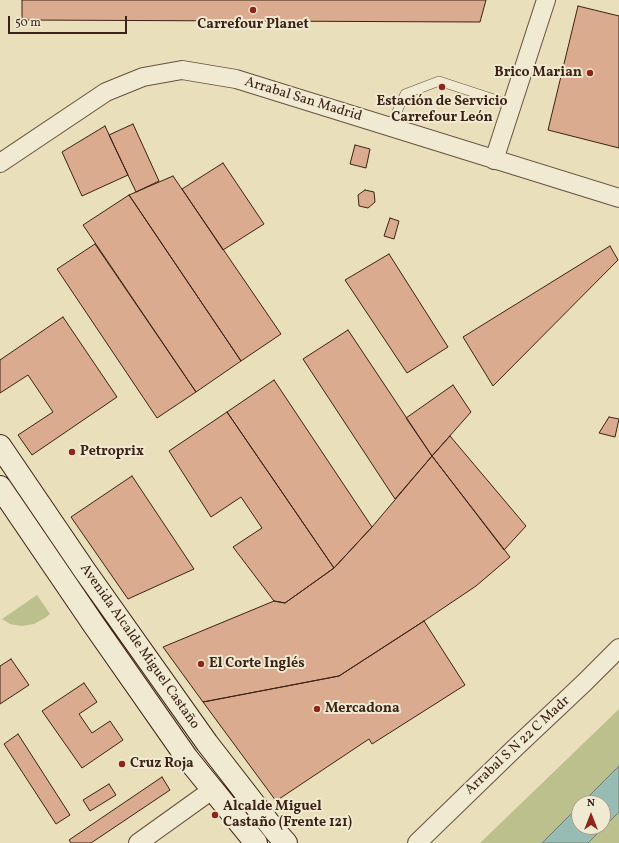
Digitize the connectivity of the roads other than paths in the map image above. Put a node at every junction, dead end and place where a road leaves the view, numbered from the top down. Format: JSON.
{"nodes":[{"id":1,"x":546,"y":0,"type":"edge"},
{"id":2,"x":512,"y":105,"type":"junction"},
{"id":3,"x":390,"y":128,"type":"junction"},
{"id":4,"x":494,"y":160,"type":"junction"},
{"id":5,"x":0,"y":163,"type":"edge"},
{"id":6,"x":619,"y":198,"type":"edge"},
{"id":7,"x":0,"y":446,"type":"edge"},
{"id":8,"x":0,"y":487,"type":"edge"},
{"id":9,"x":619,"y":648,"type":"edge"},
{"id":10,"x":212,"y":790,"type":"junction"},
{"id":11,"x":138,"y":843,"type":"edge"},
{"id":12,"x":256,"y":843,"type":"edge"},
{"id":13,"x":286,"y":843,"type":"edge"},
{"id":14,"x":417,"y":843,"type":"edge"}],
"edges":[{"from":1,"to":2,"type":"street"},
{"from":2,"to":3,"type":"lane"},
{"from":2,"to":4,"type":"street"},
{"from":3,"to":4,"type":"street","name":"Arrabal San Madrid"},
{"from":3,"to":5,"type":"street","name":"Arrabal San Madrid"},
{"from":4,"to":6,"type":"street","name":"Arrabal San Madrid"},
{"from":7,"to":13,"type":"main road","name":"Avenida Alcalde Miguel Castaño"},
{"from":8,"to":10,"type":"main road","name":"Avenida Alcalde Miguel Castaño"},
{"from":9,"to":14,"type":"street","name":"Arrabal S N 22 C Madr"},
{"from":10,"to":11,"type":"street"},
{"from":10,"to":12,"type":"main road","name":"Avenida Alcalde Miguel Castaño"}]}
